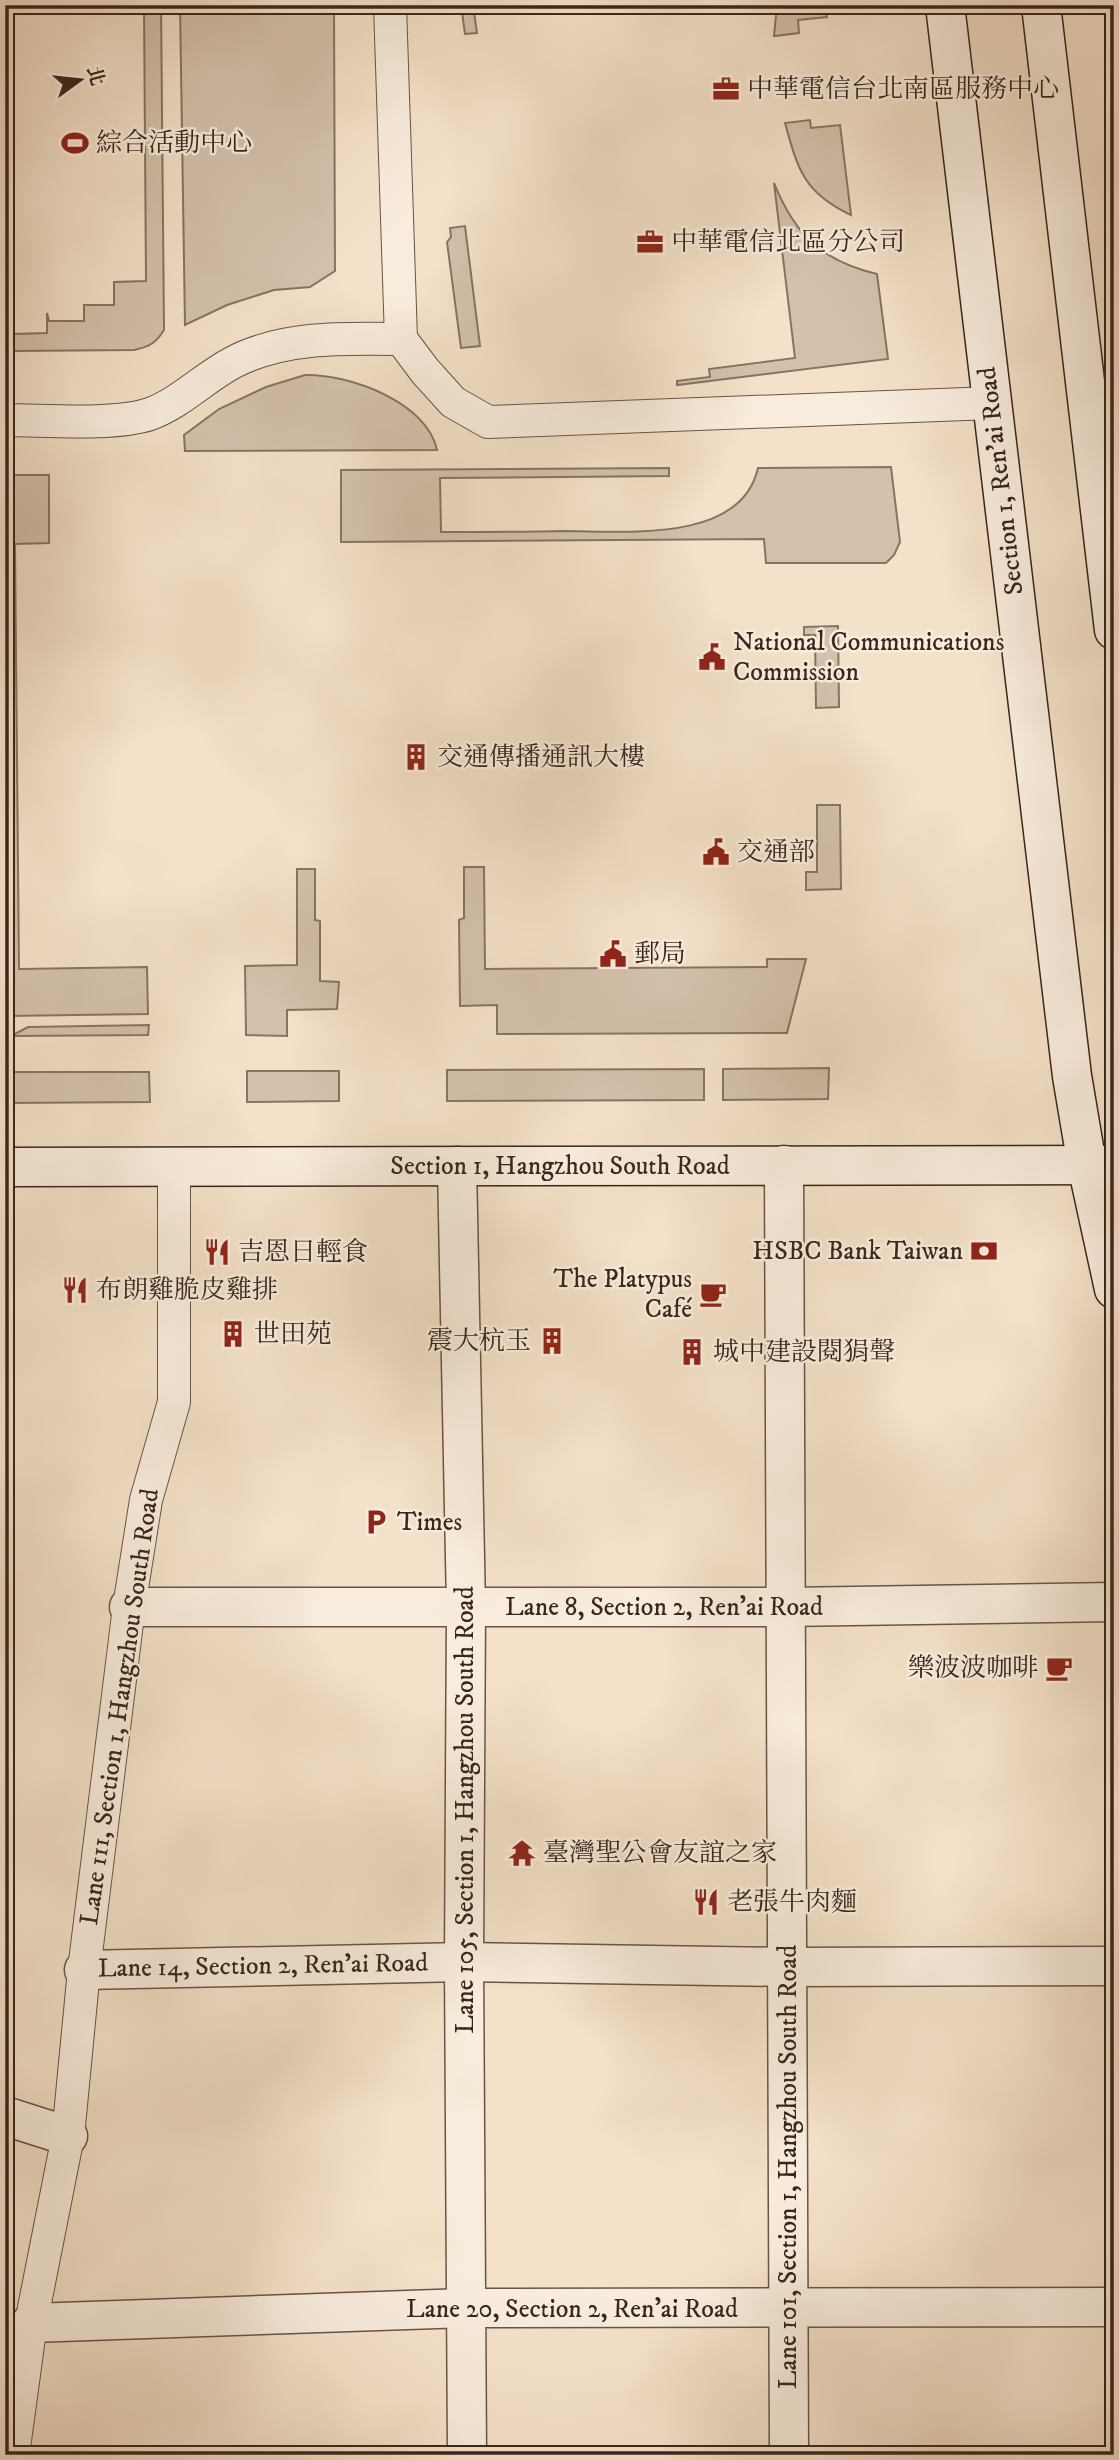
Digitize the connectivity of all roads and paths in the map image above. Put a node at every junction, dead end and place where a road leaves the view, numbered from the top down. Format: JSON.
{"nodes":[{"id":1,"x":390,"y":5,"type":"edge"},
{"id":2,"x":945,"y":5,"type":"edge"},
{"id":3,"x":1041,"y":5,"type":"edge"},
{"id":4,"x":401,"y":339,"type":"junction"},
{"id":5,"x":992,"y":403,"type":"junction"},
{"id":6,"x":5,"y":420,"type":"edge"},
{"id":7,"x":1114,"y":630,"type":"edge"},
{"id":8,"x":784,"y":1165,"type":"junction"},
{"id":9,"x":1100,"y":1165,"type":"edge"},
{"id":10,"x":457,"y":1166,"type":"junction"},
{"id":11,"x":5,"y":1167,"type":"edge"},
{"id":12,"x":174,"y":1167,"type":"junction"},
{"id":13,"x":1114,"y":1289,"type":"edge"},
{"id":14,"x":1114,"y":1602,"type":"edge"},
{"id":15,"x":130,"y":1607,"type":"junction"},
{"id":16,"x":466,"y":1607,"type":"junction"},
{"id":17,"x":786,"y":1607,"type":"junction"},
{"id":18,"x":464,"y":1962,"type":"junction"},
{"id":19,"x":1114,"y":1965,"type":"edge"},
{"id":20,"x":787,"y":1967,"type":"junction"},
{"id":21,"x":84,"y":1970,"type":"junction"},
{"id":22,"x":5,"y":2116,"type":"edge"},
{"id":23,"x":68,"y":2136,"type":"junction"},
{"id":24,"x":1114,"y":2307,"type":"edge"},
{"id":25,"x":466,"y":2308,"type":"junction"},
{"id":26,"x":789,"y":2308,"type":"junction"},
{"id":27,"x":31,"y":2323,"type":"junction"},
{"id":28,"x":13,"y":2455,"type":"edge"},
{"id":29,"x":467,"y":2455,"type":"edge"},
{"id":30,"x":789,"y":2455,"type":"edge"}],
"edges":[{"from":1,"to":4,"type":"lane"},
{"from":2,"to":5,"type":"street","name":"Section 1, Ren’ai Road"},
{"from":3,"to":7,"type":"street"},
{"from":4,"to":5,"type":"lane"},
{"from":4,"to":6,"type":"lane"},
{"from":5,"to":9,"type":"street","name":"Section 1, Ren’ai Road"},
{"from":8,"to":9,"type":"street","name":"Section 1, Hangzhou South Road"},
{"from":8,"to":10,"type":"street","name":"Section 1, Hangzhou South Road"},
{"from":8,"to":17,"type":"street","name":"Lane 101, Section 1, Hangzhou South Road"},
{"from":9,"to":13,"type":"street","name":"Section 1, Ren’ai Road"},
{"from":10,"to":12,"type":"street","name":"Section 1, Hangzhou South Road"},
{"from":10,"to":16,"type":"street","name":"Lane 105, Section 1, Hangzhou South Road"},
{"from":11,"to":12,"type":"street","name":"Section 1, Hangzhou South Road"},
{"from":12,"to":15,"type":"lane","name":"Lane 111, Section 1, Hangzhou South Road"},
{"from":14,"to":17,"type":"street","name":"Lane 8, Section 2, Ren’ai Road"},
{"from":15,"to":16,"type":"street","name":"Lane 8, Section 2, Ren’ai Road"},
{"from":15,"to":21,"type":"lane","name":"Lane 111, Section 1, Hangzhou South Road"},
{"from":16,"to":17,"type":"street","name":"Lane 8, Section 2, Ren’ai Road"},
{"from":16,"to":18,"type":"street","name":"Lane 105, Section 1, Hangzhou South Road"},
{"from":17,"to":20,"type":"street","name":"Lane 101, Section 1, Hangzhou South Road"},
{"from":18,"to":20,"type":"street","name":"Lane 14, Section 2, Ren’ai Road"},
{"from":18,"to":21,"type":"street","name":"Lane 14, Section 2, Ren’ai Road"},
{"from":18,"to":25,"type":"street","name":"Lane 105, Section 1, Hangzhou South Road"},
{"from":19,"to":20,"type":"street","name":"Lane 14, Section 2, Ren’ai Road"},
{"from":20,"to":26,"type":"street","name":"Lane 101, Section 1, Hangzhou South Road"},
{"from":21,"to":23,"type":"lane","name":"Lane 111, Section 1, Hangzhou South Road"},
{"from":22,"to":23,"type":"street"},
{"from":23,"to":27,"type":"lane","name":"Lane 111, Section 1, Hangzhou South Road"},
{"from":24,"to":26,"type":"street","name":"Lane 20, Section 2, Ren’ai Road"},
{"from":25,"to":26,"type":"street","name":"Lane 20, Section 2, Ren’ai Road"},
{"from":25,"to":27,"type":"street","name":"Lane 20, Section 2, Ren’ai Road"},
{"from":25,"to":29,"type":"street","name":"Lane 105, Section 1, Hangzhou South Road"},
{"from":26,"to":30,"type":"street","name":"Lane 101, Section 1, Hangzhou South Road"},
{"from":27,"to":28,"type":"lane","name":"Lane 111, Section 1, Hangzhou South Road"}]}
